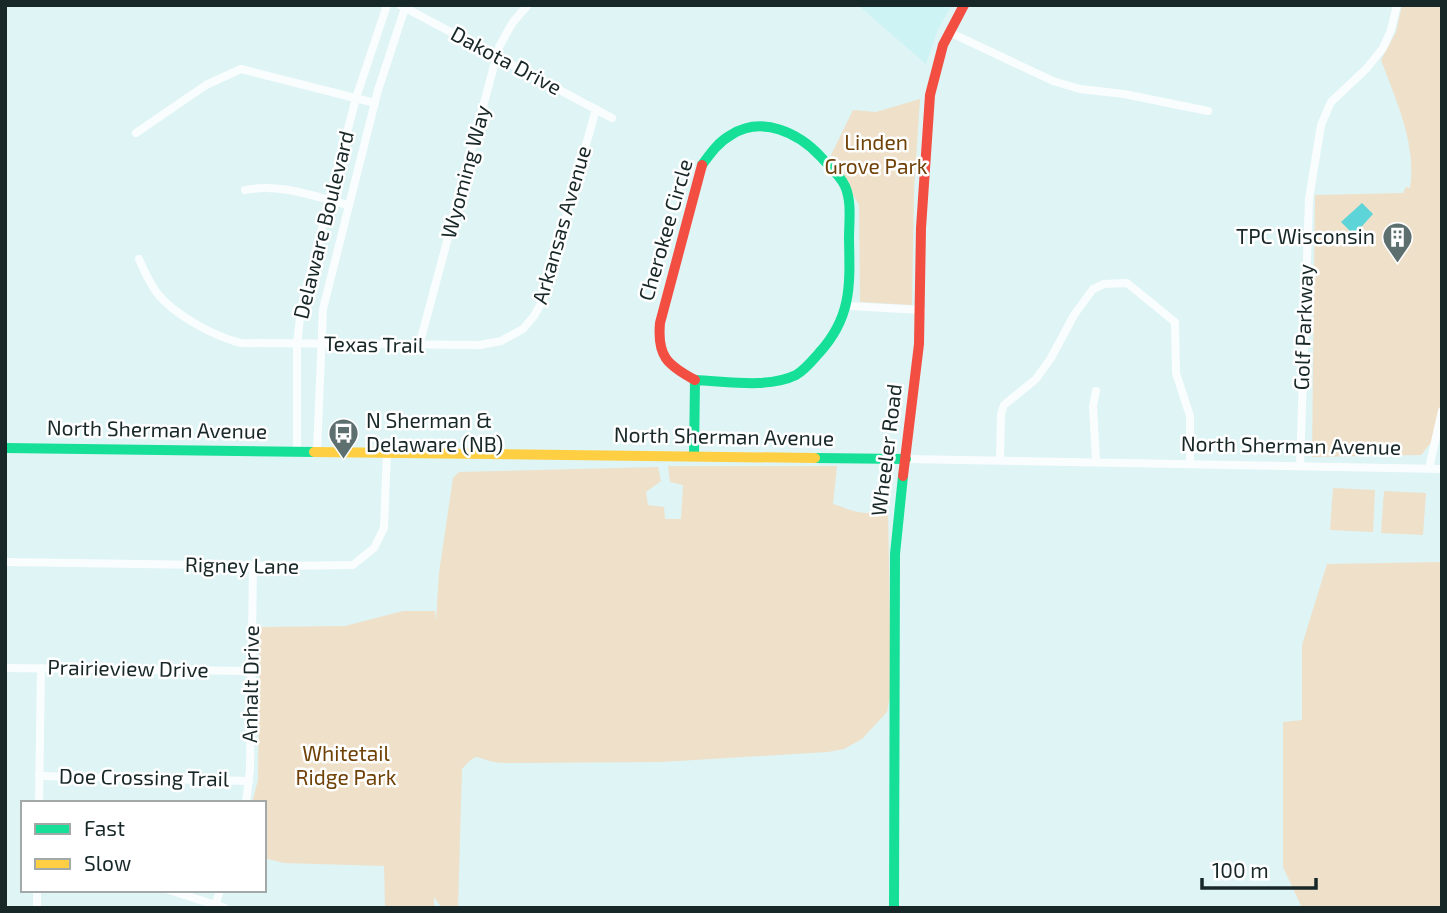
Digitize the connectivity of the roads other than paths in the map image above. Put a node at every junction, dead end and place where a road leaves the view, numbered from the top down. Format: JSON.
{"nodes":[{"id":1,"x":387,"y":5,"type":"edge"},
{"id":2,"x":528,"y":5,"type":"edge"},
{"id":3,"x":964,"y":5,"type":"edge"},
{"id":4,"x":1397,"y":5,"type":"edge"},
{"id":5,"x":403,"y":6,"type":"edge"},
{"id":6,"x":949,"y":32,"type":"junction"},
{"id":7,"x":497,"y":56,"type":"junction"},
{"id":8,"x":356,"y":98,"type":"junction"},
{"id":9,"x":375,"y":103,"type":"junction"},
{"id":10,"x":596,"y":109,"type":"junction"},
{"id":11,"x":1208,"y":111,"type":"dead end"},
{"id":12,"x":612,"y":118,"type":"dead end"},
{"id":13,"x":136,"y":133,"type":"dead end"},
{"id":14,"x":245,"y":190,"type":"dead end"},
{"id":15,"x":329,"y":200,"type":"junction"},
{"id":16,"x":348,"y":205,"type":"junction"},
{"id":17,"x":139,"y":260,"type":"dead end"},
{"id":18,"x":849,"y":306,"type":"junction"},
{"id":19,"x":920,"y":310,"type":"junction"},
{"id":20,"x":516,"y":333,"type":"joint"},
{"id":21,"x":297,"y":344,"type":"junction"},
{"id":22,"x":320,"y":344,"type":"junction"},
{"id":23,"x":419,"y":346,"type":"junction"},
{"id":24,"x":695,"y":380,"type":"junction"},
{"id":25,"x":1096,"y":391,"type":"dead end"},
{"id":26,"x":1441,"y":412,"type":"edge"},
{"id":27,"x":5,"y":448,"type":"edge"},
{"id":28,"x":297,"y":451,"type":"junction"},
{"id":29,"x":317,"y":451,"type":"junction"},
{"id":30,"x":387,"y":452,"type":"junction"},
{"id":31,"x":694,"y":456,"type":"junction"},
{"id":32,"x":906,"y":459,"type":"junction"},
{"id":33,"x":1000,"y":459,"type":"junction"},
{"id":34,"x":1096,"y":461,"type":"junction"},
{"id":35,"x":1190,"y":463,"type":"junction"},
{"id":36,"x":1300,"y":465,"type":"junction"},
{"id":37,"x":1429,"y":468,"type":"junction"},
{"id":38,"x":1442,"y":469,"type":"edge"},
{"id":39,"x":5,"y":562,"type":"edge"},
{"id":40,"x":253,"y":566,"type":"junction"},
{"id":41,"x":5,"y":667,"type":"edge"},
{"id":42,"x":41,"y":668,"type":"junction"},
{"id":43,"x":251,"y":671,"type":"junction"},
{"id":44,"x":39,"y":776,"type":"junction"},
{"id":45,"x":249,"y":781,"type":"junction"},
{"id":46,"x":39,"y":801,"type":"edge"},
{"id":47,"x":246,"y":801,"type":"edge"},
{"id":48,"x":175,"y":892,"type":"edge"},
{"id":49,"x":219,"y":907,"type":"edge"},
{"id":50,"x":894,"y":908,"type":"edge"}],
"edges":[{"from":1,"to":8,"type":"street","name":"Delaware Boulevard"},
{"from":2,"to":7,"type":"street","name":"Wyoming Way"},
{"from":3,"to":6,"type":"street","name":"Wheeler Road"},
{"from":4,"to":36,"type":"street","name":"Golf Parkway"},
{"from":5,"to":7,"type":"street","name":"Dakota Drive"},
{"from":5,"to":9,"type":"street","name":"Delaware Boulevard"},
{"from":6,"to":11,"type":"street"},
{"from":6,"to":19,"type":"street","name":"Wheeler Road"},
{"from":7,"to":10,"type":"street","name":"Dakota Drive"},
{"from":7,"to":23,"type":"street","name":"Wyoming Way"},
{"from":8,"to":9,"type":"street"},
{"from":8,"to":13,"type":"street"},
{"from":8,"to":15,"type":"street","name":"Delaware Boulevard"},
{"from":9,"to":16,"type":"street","name":"Delaware Boulevard"},
{"from":10,"to":12,"type":"street","name":"Dakota Drive"},
{"from":10,"to":20,"type":"street","name":"Arkansas Avenue"},
{"from":14,"to":15,"type":"street"},
{"from":15,"to":16,"type":"street"},
{"from":15,"to":21,"type":"street","name":"Delaware Boulevard"},
{"from":16,"to":22,"type":"street","name":"Delaware Boulevard"},
{"from":17,"to":21,"type":"street","name":"Texas Trail"},
{"from":18,"to":19,"type":"street"},
{"from":18,"to":24,"type":"street","name":"Cherokee Circle"},
{"from":18,"to":24,"type":"street","name":"Cherokee Circle"},
{"from":19,"to":32,"type":"street","name":"Wheeler Road"},
{"from":20,"to":23,"type":"street","name":"Texas Trail"},
{"from":21,"to":22,"type":"street","name":"Texas Trail"},
{"from":21,"to":28,"type":"street","name":"Delaware Boulevard"},
{"from":22,"to":23,"type":"street","name":"Texas Trail"},
{"from":22,"to":29,"type":"street","name":"Delaware Boulevard"},
{"from":24,"to":31,"type":"street"},
{"from":25,"to":34,"type":"street"},
{"from":26,"to":37,"type":"street"},
{"from":27,"to":28,"type":"street","name":"North Sherman Avenue"},
{"from":28,"to":29,"type":"street","name":"North Sherman Avenue"},
{"from":29,"to":30,"type":"street","name":"North Sherman Avenue"},
{"from":30,"to":31,"type":"street","name":"North Sherman Avenue"},
{"from":30,"to":40,"type":"street","name":"Rigney Lane"},
{"from":31,"to":32,"type":"street","name":"North Sherman Avenue"},
{"from":32,"to":33,"type":"street","name":"North Sherman Avenue"},
{"from":32,"to":50,"type":"street","name":"Wheeler Road"},
{"from":33,"to":34,"type":"street","name":"North Sherman Avenue"},
{"from":33,"to":35,"type":"street"},
{"from":34,"to":35,"type":"street","name":"North Sherman Avenue"},
{"from":35,"to":36,"type":"street","name":"North Sherman Avenue"},
{"from":36,"to":37,"type":"street","name":"North Sherman Avenue"},
{"from":37,"to":38,"type":"street","name":"North Sherman Avenue"},
{"from":39,"to":40,"type":"street","name":"Rigney Lane"},
{"from":40,"to":43,"type":"street","name":"Anhalt Drive"},
{"from":41,"to":42,"type":"street","name":"Prairieview Drive"},
{"from":42,"to":43,"type":"street","name":"Prairieview Drive"},
{"from":42,"to":44,"type":"street"},
{"from":43,"to":45,"type":"street","name":"Anhalt Drive"},
{"from":44,"to":45,"type":"street","name":"Doe Crossing Trail"},
{"from":44,"to":46,"type":"street"},
{"from":45,"to":47,"type":"street","name":"Anhalt Drive"},
{"from":48,"to":49,"type":"street"}]}
